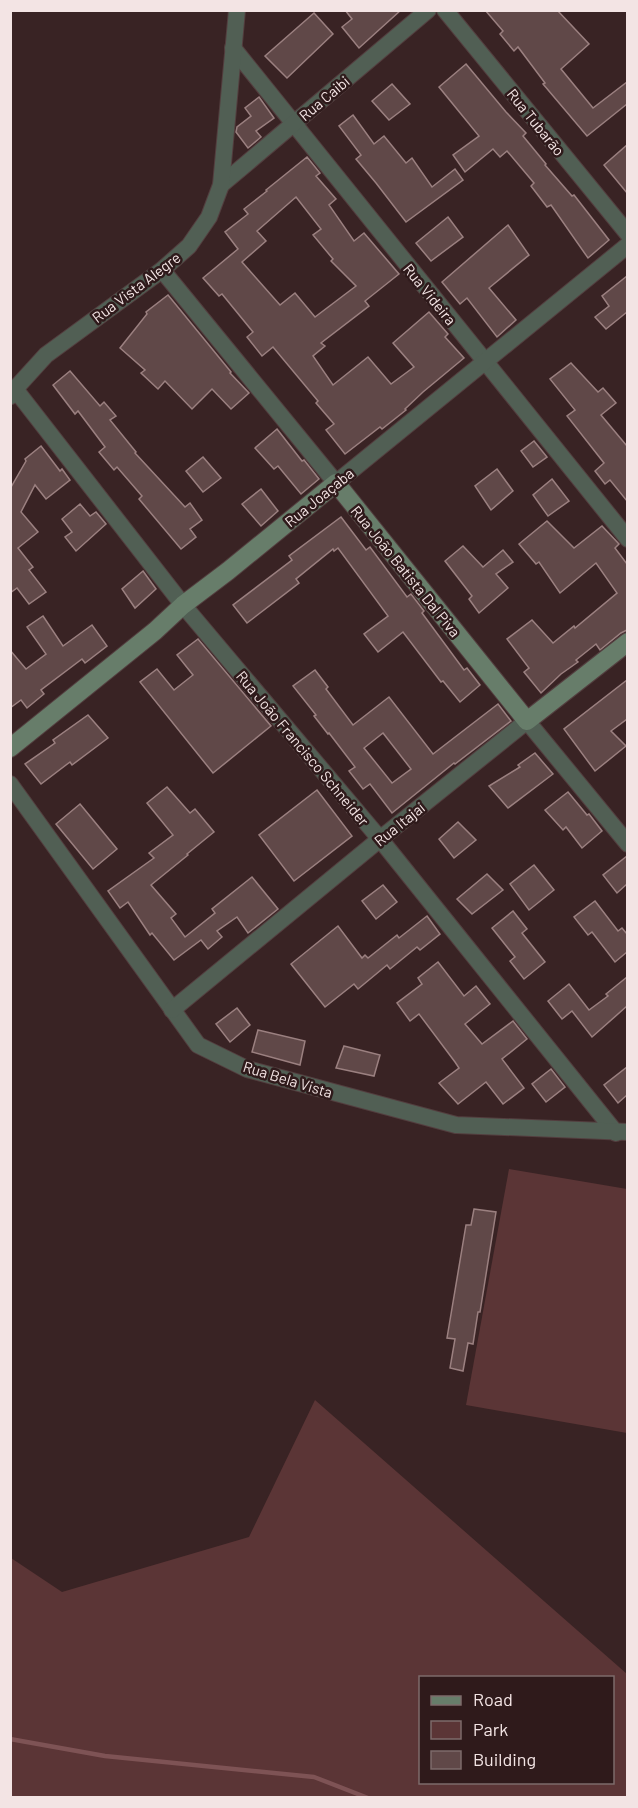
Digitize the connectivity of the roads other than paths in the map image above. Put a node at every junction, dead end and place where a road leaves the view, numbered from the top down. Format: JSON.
{"nodes":[{"id":1,"x":237,"y":10,"type":"edge"},
{"id":2,"x":428,"y":10,"type":"edge"},
{"id":3,"x":445,"y":10,"type":"edge"},
{"id":4,"x":233,"y":48,"type":"junction"},
{"id":5,"x":293,"y":124,"type":"junction"},
{"id":6,"x":221,"y":185,"type":"junction"},
{"id":7,"x":627,"y":234,"type":"edge"},
{"id":8,"x":627,"y":245,"type":"edge"},
{"id":9,"x":162,"y":270,"type":"junction"},
{"id":10,"x":484,"y":362,"type":"junction"},
{"id":11,"x":13,"y":392,"type":"edge"},
{"id":12,"x":336,"y":483,"type":"junction"},
{"id":13,"x":627,"y":539,"type":"edge"},
{"id":14,"x":183,"y":605,"type":"junction"},
{"id":15,"x":627,"y":642,"type":"edge"},
{"id":16,"x":527,"y":722,"type":"junction"},
{"id":17,"x":10,"y":748,"type":"edge"},
{"id":18,"x":10,"y":784,"type":"edge"},
{"id":19,"x":380,"y":839,"type":"junction"},
{"id":20,"x":627,"y":844,"type":"edge"},
{"id":21,"x":172,"y":1010,"type":"junction"},
{"id":22,"x":622,"y":1133,"type":"edge"}],
"edges":[{"from":1,"to":4,"type":"street","name":"Rua Vista Alegre"},
{"from":2,"to":5,"type":"street","name":"Rua Caibi"},
{"from":3,"to":7,"type":"street","name":"Rua Tubarão"},
{"from":4,"to":5,"type":"street","name":"Rua Videira"},
{"from":4,"to":6,"type":"street","name":"Rua Vista Alegre"},
{"from":5,"to":6,"type":"street","name":"Rua Caibi"},
{"from":5,"to":10,"type":"street","name":"Rua Videira"},
{"from":6,"to":9,"type":"street","name":"Rua Vista Alegre"},
{"from":8,"to":10,"type":"street","name":"Rua Joaçaba"},
{"from":9,"to":11,"type":"street","name":"Rua Vista Alegre"},
{"from":9,"to":12,"type":"street","name":"Rua João Batista Dal Piva"},
{"from":10,"to":12,"type":"street","name":"Rua Joaçaba"},
{"from":10,"to":13,"type":"street","name":"Rua Videira"},
{"from":11,"to":14,"type":"street","name":"Rua João Francisco Schneider"},
{"from":12,"to":14,"type":"street","name":"Rua Joaçaba"},
{"from":12,"to":16,"type":"street","name":"Rua João Batista Dal Piva"},
{"from":14,"to":17,"type":"street","name":"Rua Joaçaba"},
{"from":14,"to":19,"type":"street","name":"Rua João Francisco Schneider"},
{"from":15,"to":16,"type":"street","name":"Rua Itajaí"},
{"from":16,"to":19,"type":"street","name":"Rua Itajaí"},
{"from":16,"to":20,"type":"street","name":"Rua João Batista Dal Piva"},
{"from":18,"to":21,"type":"street","name":"Rua Bela Vista"},
{"from":19,"to":21,"type":"street","name":"Rua Itajaí"},
{"from":19,"to":22,"type":"street","name":"Rua João Francisco Schneider"},
{"from":21,"to":22,"type":"street","name":"Rua Bela Vista"}]}
